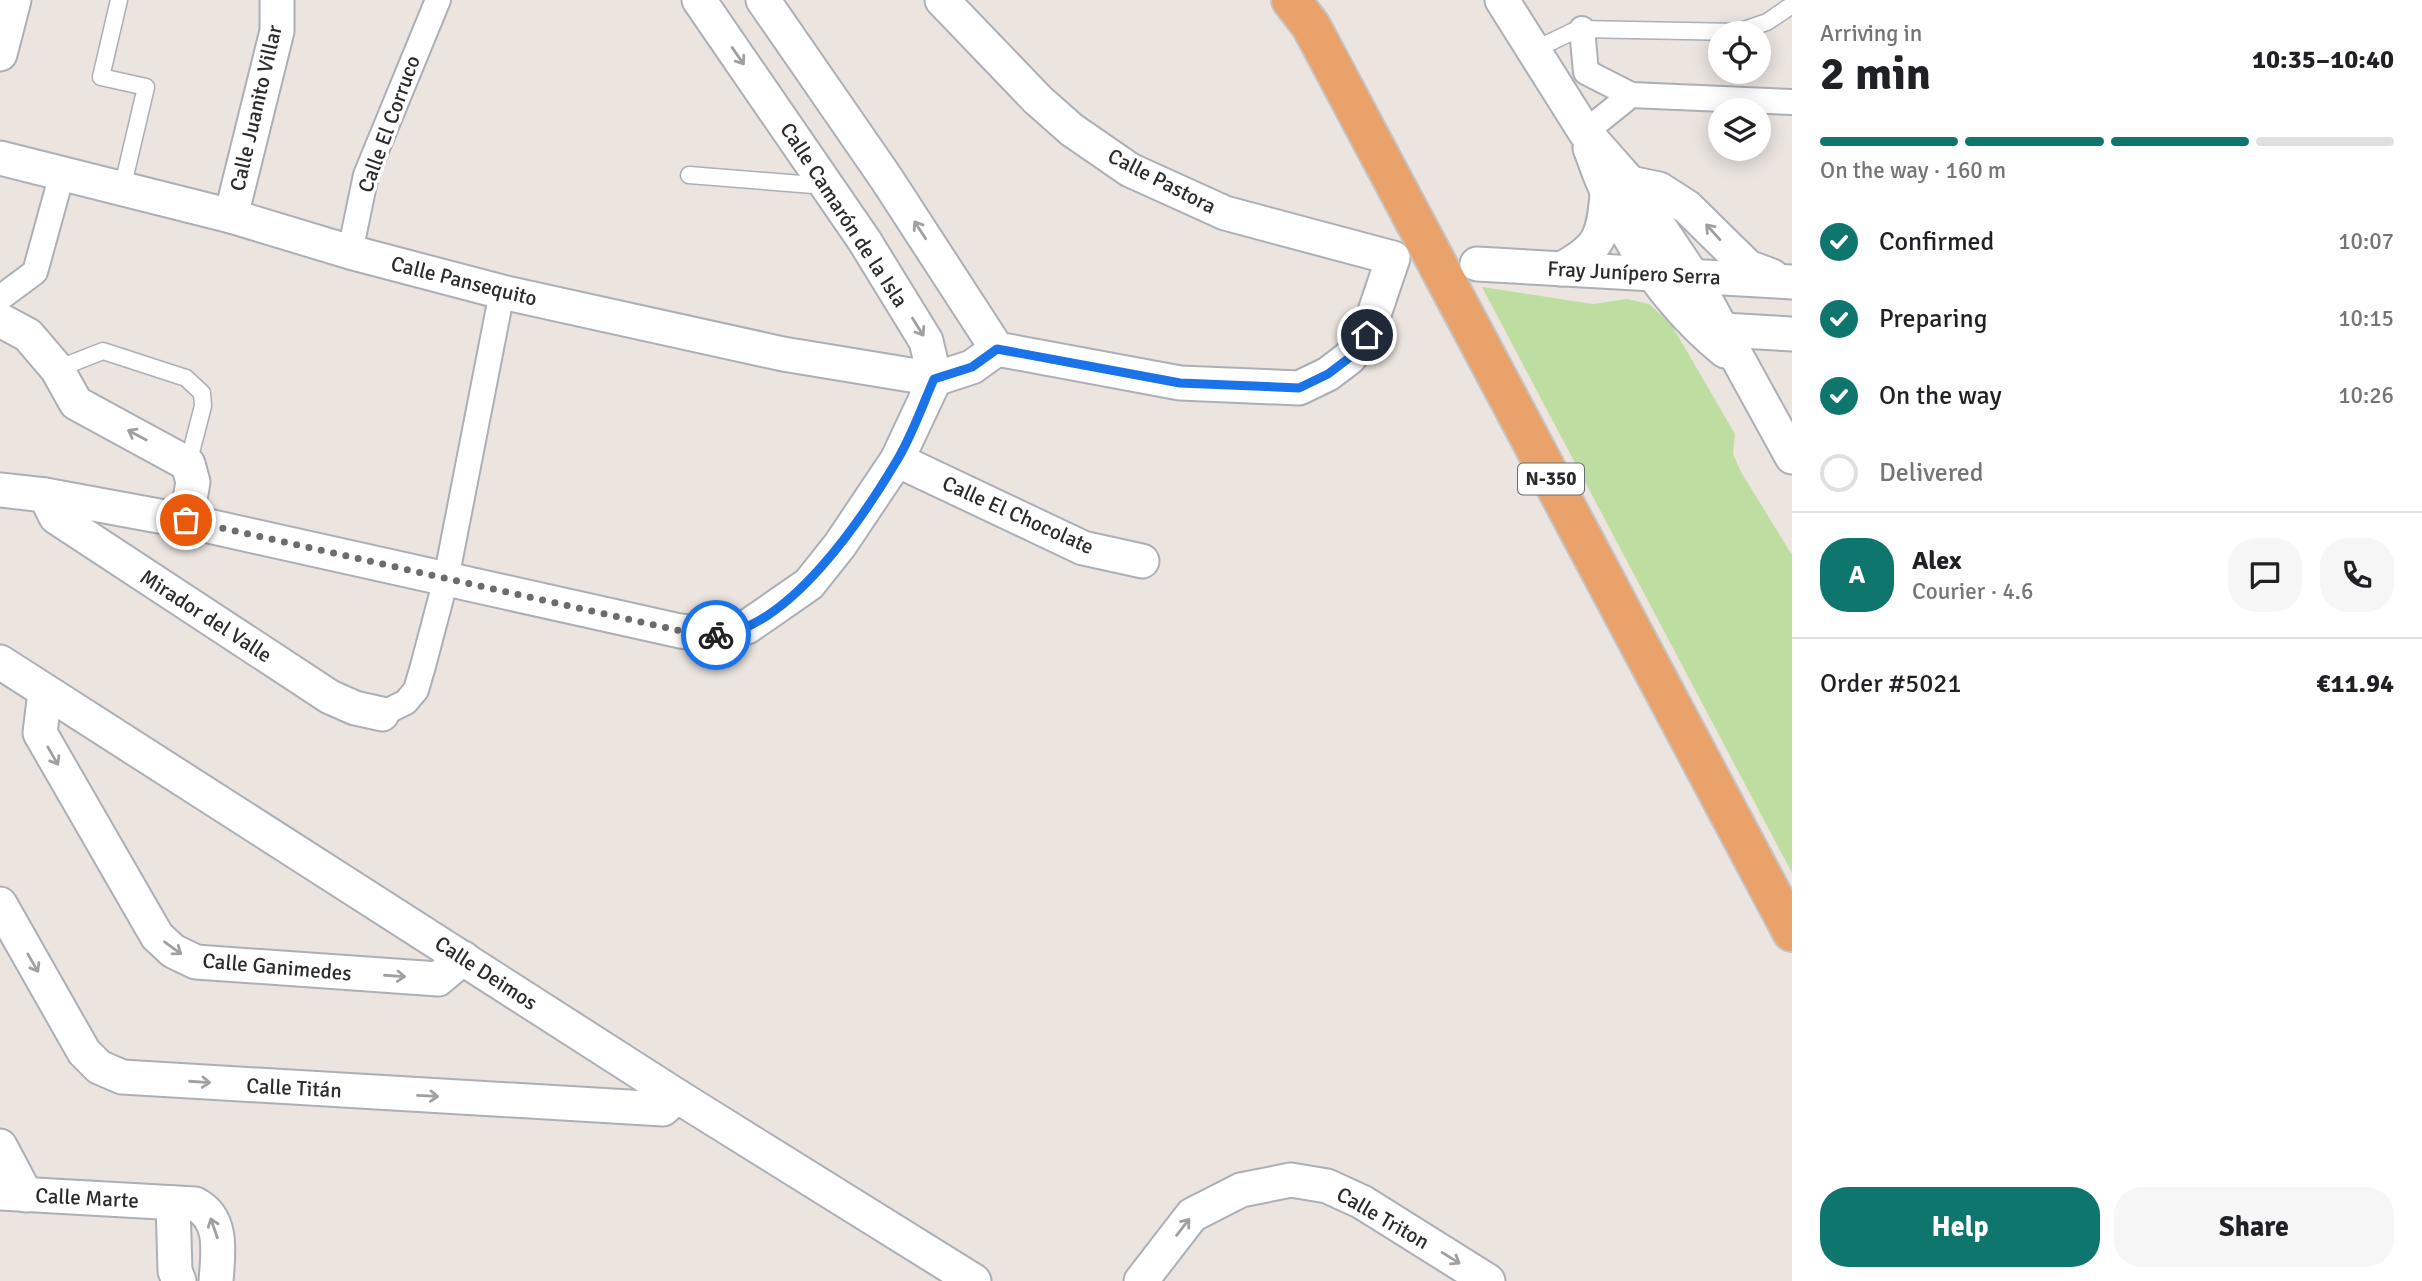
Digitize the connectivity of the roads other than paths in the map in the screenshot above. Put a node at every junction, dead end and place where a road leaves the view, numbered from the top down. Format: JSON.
{"nodes":[{"id":1,"x":14,"y":0,"type":"edge"},
{"id":2,"x":119,"y":0,"type":"edge"},
{"id":3,"x":277,"y":0,"type":"edge"},
{"id":4,"x":438,"y":0,"type":"edge"},
{"id":5,"x":699,"y":0,"type":"edge"},
{"id":6,"x":763,"y":0,"type":"edge"},
{"id":7,"x":942,"y":0,"type":"edge"},
{"id":8,"x":1502,"y":0,"type":"edge"},
{"id":9,"x":1792,"y":5,"type":"edge"},
{"id":10,"x":1303,"y":9,"type":"edge"},
{"id":11,"x":1582,"y":29,"type":"junction"},
{"id":12,"x":1534,"y":50,"type":"junction"},
{"id":13,"x":0,"y":54,"type":"edge"},
{"id":14,"x":1632,"y":95,"type":"junction"},
{"id":15,"x":1792,"y":102,"type":"edge"},
{"id":16,"x":1585,"y":132,"type":"junction"},
{"id":17,"x":0,"y":158,"type":"edge"},
{"id":18,"x":62,"y":174,"type":"junction"},
{"id":19,"x":689,"y":175,"type":"dead end"},
{"id":20,"x":828,"y":186,"type":"junction"},
{"id":21,"x":122,"y":188,"type":"junction"},
{"id":22,"x":1619,"y":189,"type":"junction"},
{"id":23,"x":231,"y":216,"type":"junction"},
{"id":24,"x":350,"y":252,"type":"junction"},
{"id":25,"x":1477,"y":264,"type":"dead end"},
{"id":26,"x":1561,"y":269,"type":"junction"},
{"id":27,"x":1654,"y":274,"type":"junction"},
{"id":28,"x":1693,"y":277,"type":"junction"},
{"id":29,"x":1790,"y":282,"type":"edge"},
{"id":30,"x":502,"y":292,"type":"junction"},
{"id":31,"x":0,"y":298,"type":"edge"},
{"id":32,"x":0,"y":320,"type":"edge"},
{"id":33,"x":1723,"y":330,"type":"junction"},
{"id":34,"x":1792,"y":334,"type":"edge"},
{"id":35,"x":997,"y":349,"type":"junction"},
{"id":36,"x":1742,"y":366,"type":"junction"},
{"id":37,"x":57,"y":369,"type":"junction"},
{"id":38,"x":934,"y":379,"type":"junction"},
{"id":39,"x":1792,"y":457,"type":"edge"},
{"id":40,"x":897,"y":460,"type":"junction"},
{"id":41,"x":188,"y":464,"type":"junction"},
{"id":42,"x":0,"y":490,"type":"edge"},
{"id":43,"x":45,"y":495,"type":"junction"},
{"id":44,"x":186,"y":520,"type":"junction"},
{"id":45,"x":1142,"y":562,"type":"dead end"},
{"id":46,"x":446,"y":579,"type":"junction"},
{"id":47,"x":0,"y":662,"type":"edge"},
{"id":48,"x":45,"y":692,"type":"junction"},
{"id":49,"x":383,"y":713,"type":"joint"},
{"id":50,"x":0,"y":904,"type":"edge"},
{"id":51,"x":1792,"y":932,"type":"edge"},
{"id":52,"x":463,"y":958,"type":"junction"},
{"id":53,"x":677,"y":1096,"type":"junction"},
{"id":54,"x":0,"y":1146,"type":"edge"},
{"id":55,"x":13,"y":1194,"type":"edge"},
{"id":56,"x":173,"y":1202,"type":"junction"},
{"id":57,"x":178,"y":1281,"type":"edge"},
{"id":58,"x":216,"y":1281,"type":"edge"},
{"id":59,"x":974,"y":1281,"type":"edge"},
{"id":60,"x":1141,"y":1281,"type":"edge"},
{"id":61,"x":1488,"y":1281,"type":"edge"}],
"edges":[{"from":1,"to":13,"type":"street"},
{"from":2,"to":21,"type":"lane"},
{"from":3,"to":23,"type":"street","name":"Calle Juanito Villar"},
{"from":4,"to":24,"type":"street","name":"Calle El Corruco"},
{"from":5,"to":20,"type":"street","name":"Calle Camarón de la Isla","one_way":true},
{"from":35,"to":6,"type":"street","one_way":true},
{"from":7,"to":35,"type":"street","name":"Calle Pastora"},
{"from":8,"to":12,"type":"street"},
{"from":9,"to":11,"type":"lane"},
{"from":10,"to":51,"type":"highway","number":"N-350"},
{"from":11,"to":12,"type":"lane"},
{"from":11,"to":14,"type":"street"},
{"from":12,"to":16,"type":"street"},
{"from":14,"to":15,"type":"street"},
{"from":14,"to":16,"type":"street"},
{"from":16,"to":22,"type":"street"},
{"from":17,"to":18,"type":"street","name":"Calle Pansequito"},
{"from":18,"to":21,"type":"street","name":"Calle Pansequito"},
{"from":18,"to":31,"type":"street"},
{"from":19,"to":20,"type":"lane"},
{"from":20,"to":38,"type":"street","name":"Calle Camarón de la Isla","one_way":true},
{"from":21,"to":23,"type":"street","name":"Calle Pansequito"},
{"from":22,"to":26,"type":"street"},
{"from":22,"to":27,"type":"street"},
{"from":22,"to":28,"type":"street"},
{"from":29,"to":22,"type":"street","one_way":true},
{"from":23,"to":24,"type":"street","name":"Calle Pansequito"},
{"from":24,"to":30,"type":"street","name":"Calle Pansequito"},
{"from":25,"to":26,"type":"street","name":"Fray Junípero Serra"},
{"from":26,"to":27,"type":"street","name":"Fray Junípero Serra"},
{"from":27,"to":28,"type":"street","name":"Fray Junípero Serra"},
{"from":27,"to":36,"type":"street"},
{"from":28,"to":29,"type":"street","name":"Fray Junípero Serra"},
{"from":28,"to":33,"type":"street"},
{"from":30,"to":38,"type":"street","name":"Calle Pansequito"},
{"from":30,"to":46,"type":"street"},
{"from":32,"to":37,"type":"street"},
{"from":33,"to":34,"type":"street"},
{"from":33,"to":36,"type":"street"},
{"from":35,"to":38,"type":"street"},
{"from":36,"to":39,"type":"street"},
{"from":41,"to":37,"type":"street","one_way":true},
{"from":37,"to":41,"type":"lane"},
{"from":38,"to":40,"type":"street"},
{"from":40,"to":45,"type":"street","name":"Calle El Chocolate"},
{"from":40,"to":46,"type":"street"},
{"from":41,"to":44,"type":"street"},
{"from":42,"to":43,"type":"street"},
{"from":43,"to":44,"type":"street"},
{"from":43,"to":49,"type":"street","name":"Mirador del Valle"},
{"from":44,"to":46,"type":"street"},
{"from":46,"to":49,"type":"street"},
{"from":47,"to":48,"type":"street","name":"Calle Deimos"},
{"from":48,"to":52,"type":"street","name":"Calle Deimos"},
{"from":48,"to":52,"type":"street","name":"Calle Ganimedes","one_way":true},
{"from":50,"to":53,"type":"street","name":"Calle Titán","one_way":true},
{"from":52,"to":53,"type":"street","name":"Calle Deimos"},
{"from":53,"to":59,"type":"street","name":"Calle Deimos"},
{"from":54,"to":55,"type":"street"},
{"from":55,"to":56,"type":"street","name":"Calle Marte"},
{"from":56,"to":57,"type":"street"},
{"from":58,"to":56,"type":"street","name":"Calle Marte","one_way":true},
{"from":60,"to":61,"type":"street","name":"Calle Triton","one_way":true}]}
